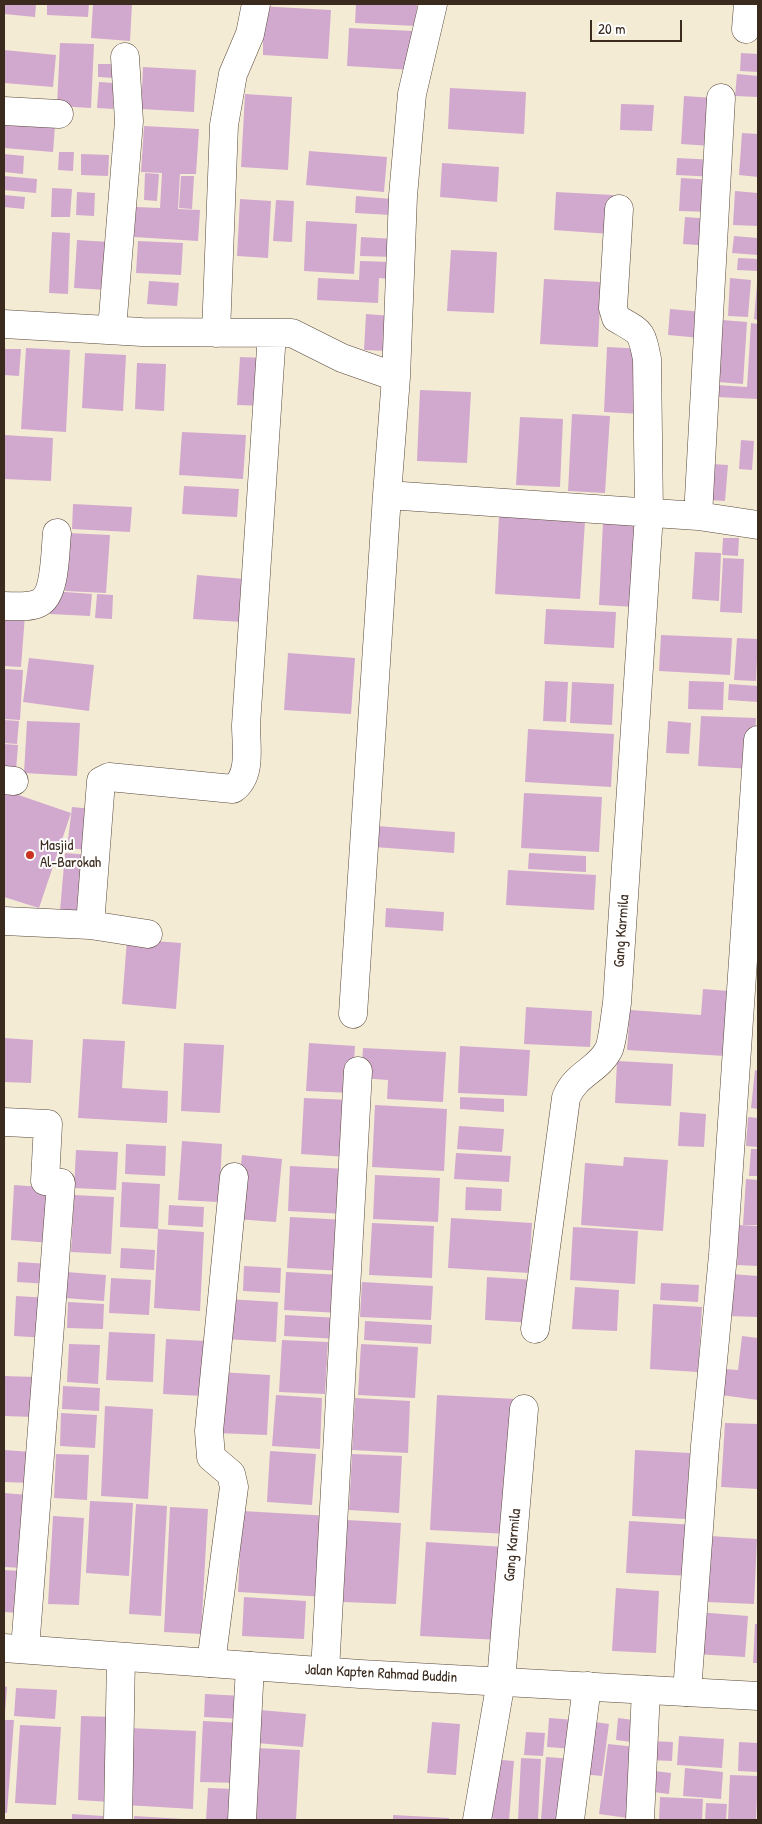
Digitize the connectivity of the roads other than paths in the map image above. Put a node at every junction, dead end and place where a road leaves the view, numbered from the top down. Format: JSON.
{"nodes":[{"id":1,"x":256,"y":4,"type":"edge"},
{"id":2,"x":433,"y":4,"type":"edge"},
{"id":3,"x":125,"y":57,"type":"dead end"},
{"id":4,"x":721,"y":98,"type":"dead end"},
{"id":5,"x":4,"y":111,"type":"edge"},
{"id":6,"x":59,"y":114,"type":"dead end"},
{"id":7,"x":619,"y":209,"type":"dead end"},
{"id":8,"x":4,"y":324,"type":"edge"},
{"id":9,"x":112,"y":329,"type":"junction"},
{"id":10,"x":216,"y":332,"type":"junction"},
{"id":11,"x":272,"y":333,"type":"junction"},
{"id":12,"x":396,"y":377,"type":"junction"},
{"id":13,"x":388,"y":496,"type":"junction"},
{"id":14,"x":649,"y":514,"type":"junction"},
{"id":15,"x":698,"y":516,"type":"junction"},
{"id":16,"x":758,"y":525,"type":"edge"},
{"id":17,"x":57,"y":533,"type":"dead end"},
{"id":18,"x":4,"y":606,"type":"edge"},
{"id":19,"x":758,"y":740,"type":"edge"},
{"id":20,"x":4,"y":921,"type":"edge"},
{"id":21,"x":90,"y":925,"type":"junction"},
{"id":22,"x":148,"y":934,"type":"dead end"},
{"id":23,"x":353,"y":1014,"type":"dead end"},
{"id":24,"x":358,"y":1071,"type":"dead end"},
{"id":25,"x":4,"y":1122,"type":"edge"},
{"id":26,"x":234,"y":1177,"type":"dead end"},
{"id":27,"x":536,"y":1329,"type":"dead end"},
{"id":28,"x":524,"y":1409,"type":"dead end"},
{"id":29,"x":14,"y":1649,"type":"edge"},
{"id":30,"x":121,"y":1657,"type":"junction"},
{"id":31,"x":211,"y":1663,"type":"junction"},
{"id":32,"x":250,"y":1666,"type":"junction"},
{"id":33,"x":325,"y":1671,"type":"junction"},
{"id":34,"x":501,"y":1682,"type":"junction"},
{"id":35,"x":587,"y":1686,"type":"junction"},
{"id":36,"x":646,"y":1690,"type":"junction"},
{"id":37,"x":686,"y":1692,"type":"junction"},
{"id":38,"x":758,"y":1696,"type":"edge"},
{"id":39,"x":118,"y":1820,"type":"edge"},
{"id":40,"x":242,"y":1820,"type":"edge"},
{"id":41,"x":477,"y":1820,"type":"edge"},
{"id":42,"x":570,"y":1820,"type":"edge"},
{"id":43,"x":640,"y":1820,"type":"edge"}],
"edges":[{"from":1,"to":10,"type":"street"},
{"from":2,"to":12,"type":"street"},
{"from":3,"to":9,"type":"street"},
{"from":4,"to":15,"type":"street"},
{"from":5,"to":6,"type":"street"},
{"from":7,"to":14,"type":"street","name":"Gang Karmila"},
{"from":8,"to":9,"type":"street"},
{"from":9,"to":10,"type":"street"},
{"from":10,"to":11,"type":"street"},
{"from":11,"to":12,"type":"street"},
{"from":11,"to":21,"type":"street"},
{"from":12,"to":13,"type":"street"},
{"from":13,"to":14,"type":"street"},
{"from":13,"to":23,"type":"street"},
{"from":14,"to":15,"type":"street"},
{"from":14,"to":27,"type":"street","name":"Gang Karmila"},
{"from":15,"to":16,"type":"street"},
{"from":17,"to":18,"type":"street"},
{"from":19,"to":37,"type":"street"},
{"from":20,"to":21,"type":"street"},
{"from":21,"to":22,"type":"street"},
{"from":24,"to":33,"type":"street"},
{"from":25,"to":29,"type":"street"},
{"from":26,"to":31,"type":"street"},
{"from":28,"to":34,"type":"street","name":"Gang Karmila"},
{"from":29,"to":30,"type":"street","name":"Jalan Kapten Rahmad Buddin"},
{"from":30,"to":31,"type":"street","name":"Jalan Kapten Rahmad Buddin"},
{"from":30,"to":39,"type":"street"},
{"from":31,"to":32,"type":"street","name":"Jalan Kapten Rahmad Buddin"},
{"from":32,"to":33,"type":"street","name":"Jalan Kapten Rahmad Buddin"},
{"from":32,"to":40,"type":"street"},
{"from":33,"to":34,"type":"street","name":"Jalan Kapten Rahmad Buddin"},
{"from":34,"to":35,"type":"street","name":"Jalan Kapten Rahmad Buddin"},
{"from":34,"to":41,"type":"street","name":"Gang Karmila"},
{"from":35,"to":36,"type":"street","name":"Jalan Kapten Rahmad Buddin"},
{"from":35,"to":42,"type":"street"},
{"from":36,"to":37,"type":"street","name":"Jalan Kapten Rahmad Buddin"},
{"from":36,"to":43,"type":"street"},
{"from":37,"to":38,"type":"street","name":"Jalan Kapten Rahmad Buddin"}]}
